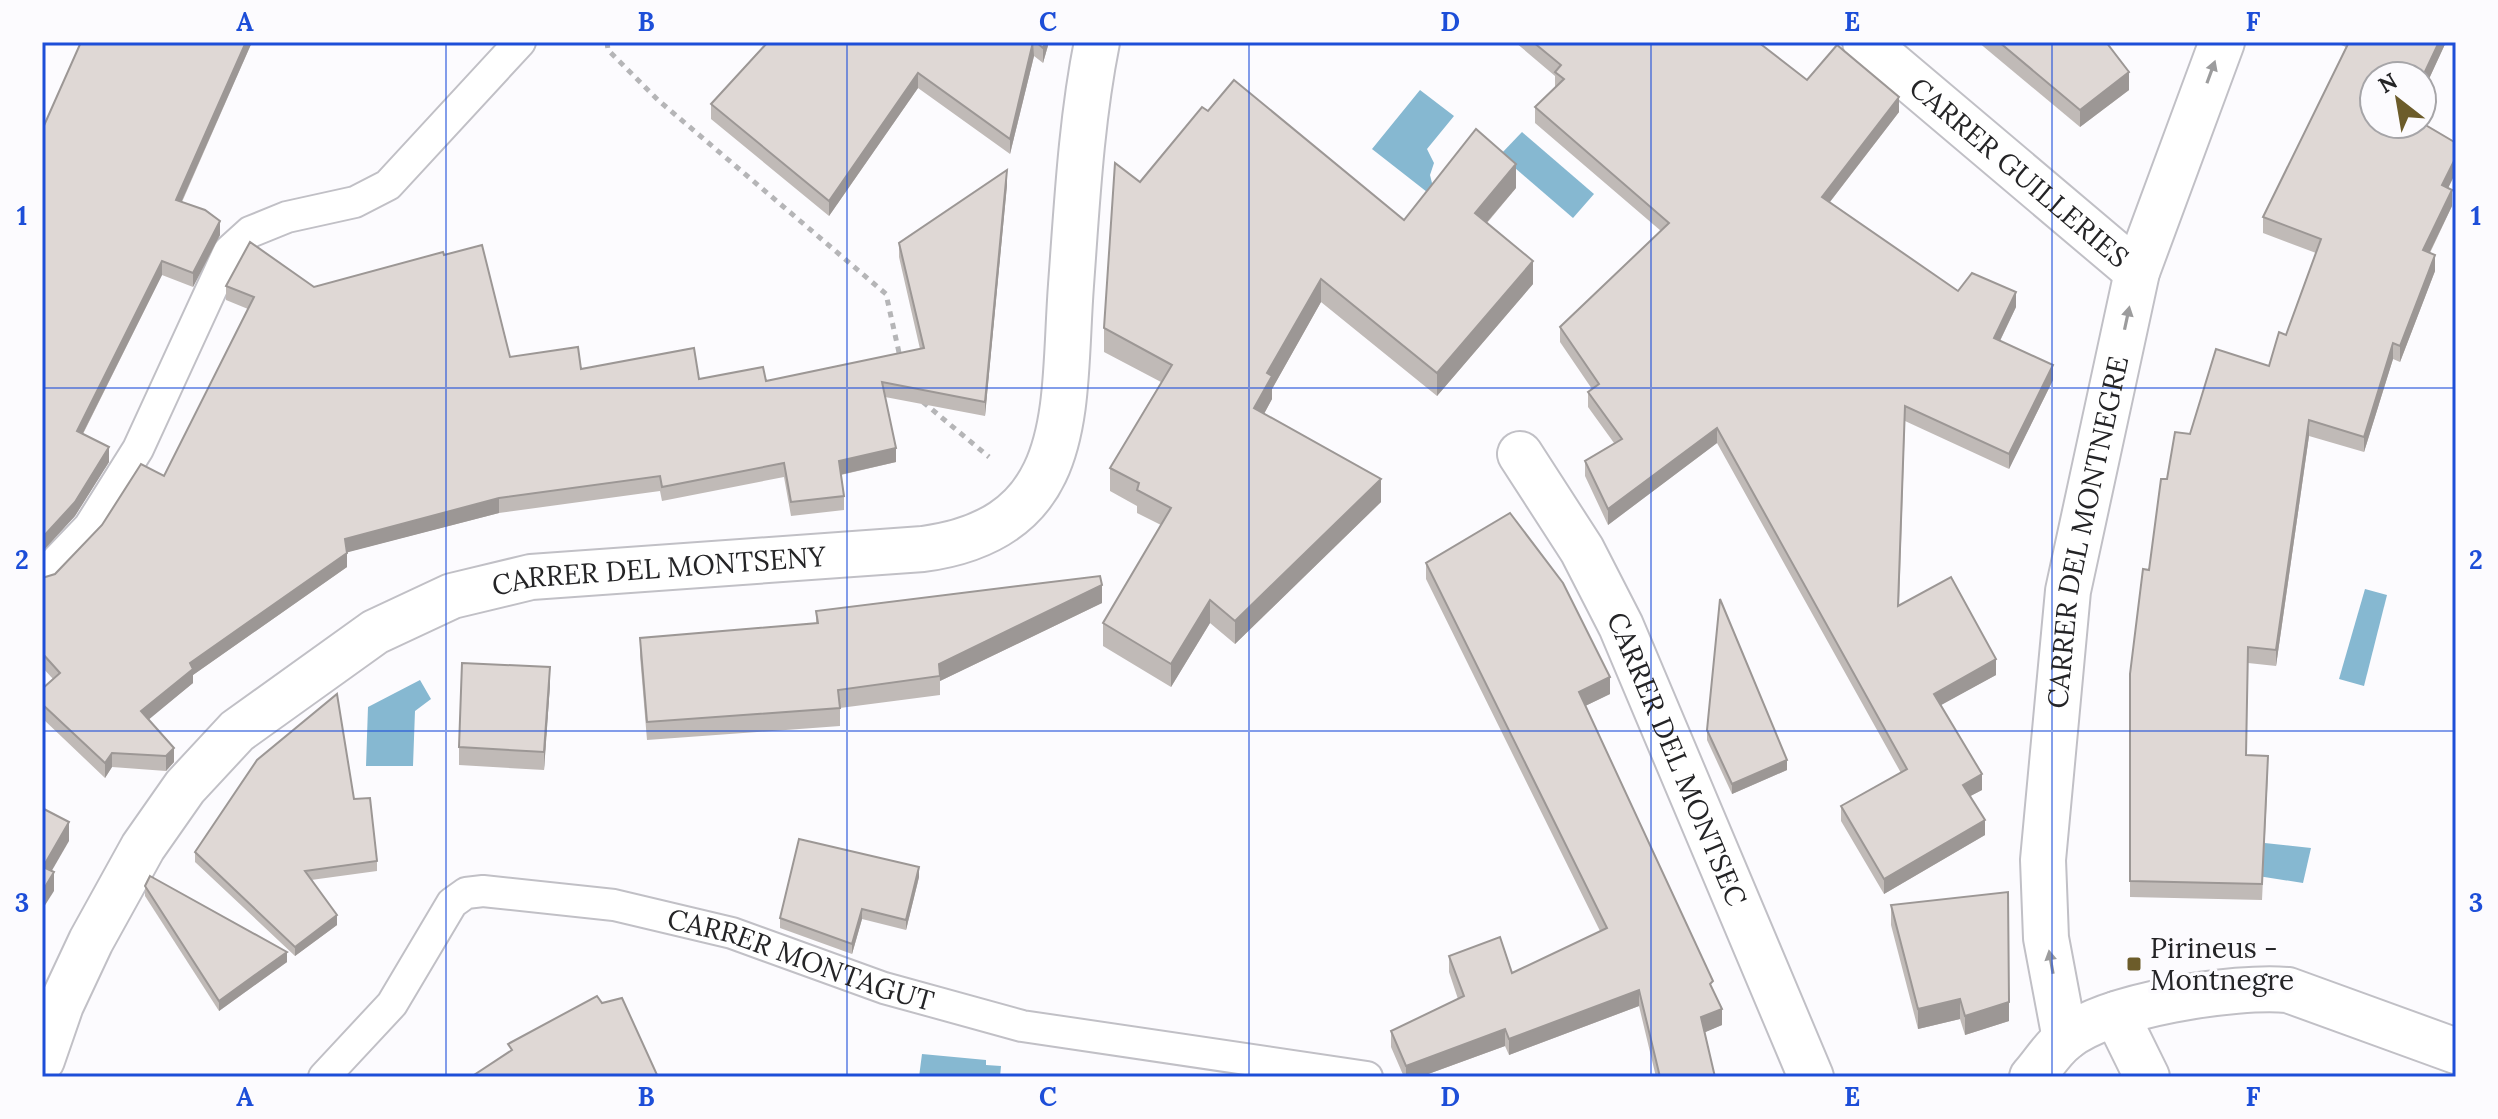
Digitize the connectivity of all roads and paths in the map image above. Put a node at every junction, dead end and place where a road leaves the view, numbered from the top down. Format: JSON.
{"nodes":[{"id":1,"x":520,"y":42,"type":"edge"},
{"id":2,"x":607,"y":42,"type":"edge"},
{"id":3,"x":1097,"y":42,"type":"edge"},
{"id":4,"x":1865,"y":42,"type":"edge"},
{"id":5,"x":2222,"y":42,"type":"edge"},
{"id":6,"x":2137,"y":272,"type":"junction"},
{"id":7,"x":901,"y":363,"type":"edge"},
{"id":8,"x":917,"y":398,"type":"edge"},
{"id":9,"x":1520,"y":454,"type":"dead end"},
{"id":10,"x":997,"y":464,"type":"dead end"},
{"id":11,"x":42,"y":576,"type":"edge"},
{"id":12,"x":2116,"y":1014,"type":"junction"},
{"id":13,"x":2065,"y":1039,"type":"junction"},
{"id":14,"x":2456,"y":1051,"type":"edge"},
{"id":15,"x":42,"y":1060,"type":"edge"},
{"id":16,"x":324,"y":1077,"type":"edge"},
{"id":17,"x":1367,"y":1077,"type":"edge"},
{"id":18,"x":1811,"y":1077,"type":"edge"},
{"id":19,"x":2032,"y":1077,"type":"edge"},
{"id":20,"x":2147,"y":1077,"type":"edge"}],
"edges":[{"from":1,"to":11,"type":"lane"},
{"from":2,"to":7,"type":"path"},
{"from":3,"to":15,"type":"street","name":"CARRER DEL MONTSENY"},
{"from":4,"to":6,"type":"street","name":"CARRER GUILLERIES"},
{"from":6,"to":5,"type":"street","name":"CARRER DEL MONTNEGRE","one_way":true},
{"from":13,"to":6,"type":"street","name":"CARRER DEL MONTNEGRE","one_way":true},
{"from":8,"to":10,"type":"path"},
{"from":9,"to":18,"type":"street","name":"CARRER DEL MONTSEC"},
{"from":12,"to":13,"type":"street"},
{"from":12,"to":14,"type":"street"},
{"from":12,"to":20,"type":"street"},
{"from":13,"to":19,"type":"street"},
{"from":16,"to":17,"type":"lane","name":"CARRER MONTAGUT"}]}
